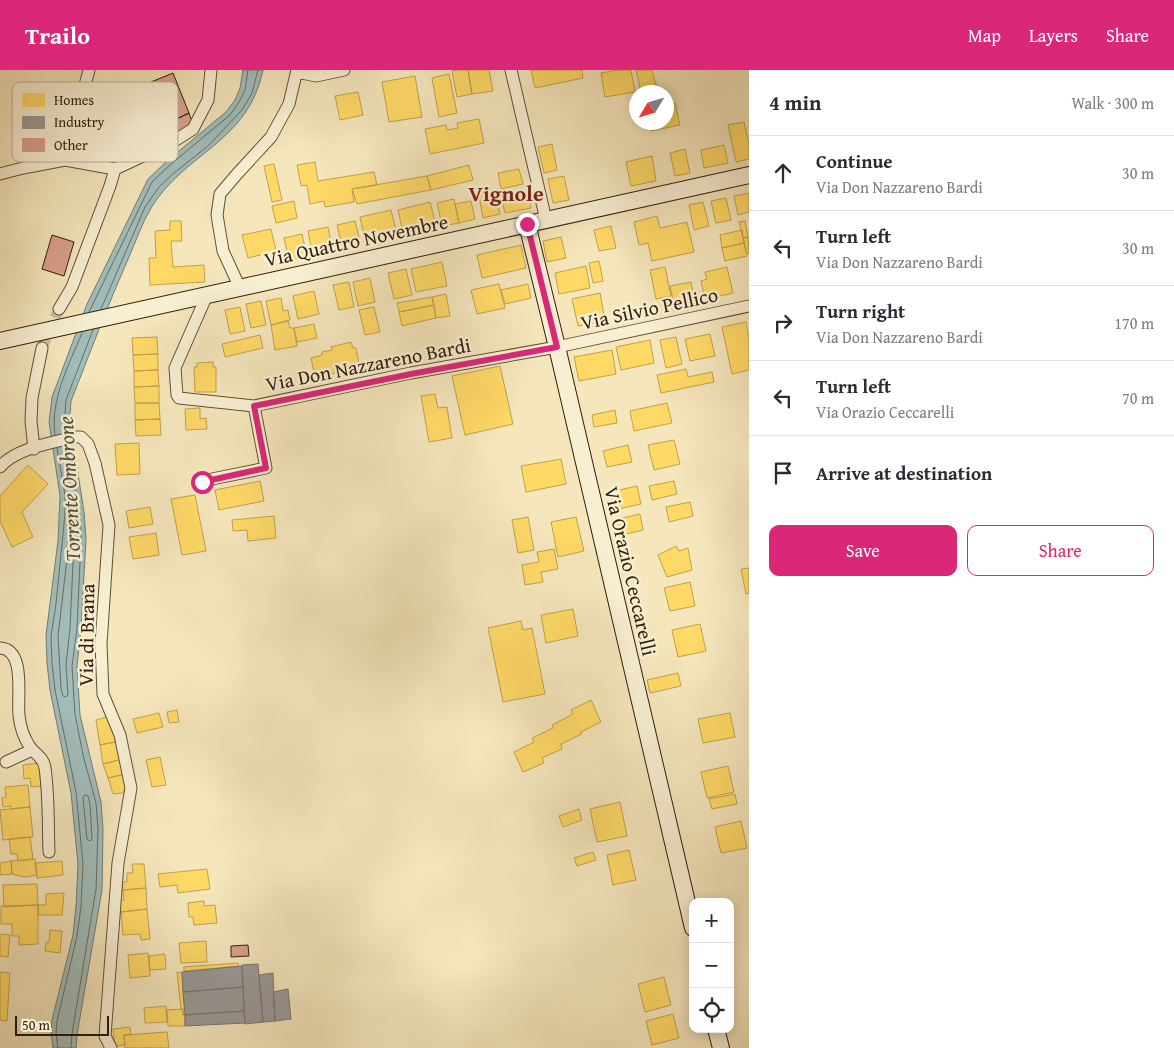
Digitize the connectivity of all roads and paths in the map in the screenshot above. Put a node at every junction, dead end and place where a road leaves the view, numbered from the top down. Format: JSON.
{"nodes":[{"id":1,"x":211,"y":70,"type":"edge"},
{"id":2,"x":344,"y":70,"type":"edge"},
{"id":3,"x":511,"y":70,"type":"edge"},
{"id":4,"x":297,"y":71,"type":"edge"},
{"id":5,"x":178,"y":137,"type":"edge"},
{"id":6,"x":54,"y":162,"type":"edge"},
{"id":7,"x":76,"y":162,"type":"edge"},
{"id":8,"x":129,"y":162,"type":"edge"},
{"id":9,"x":115,"y":169,"type":"junction"},
{"id":10,"x":0,"y":174,"type":"edge"},
{"id":11,"x":749,"y":175,"type":"edge"},
{"id":12,"x":546,"y":220,"type":"junction"},
{"id":13,"x":527,"y":224,"type":"junction"},
{"id":14,"x":240,"y":288,"type":"junction"},
{"id":15,"x":207,"y":295,"type":"junction"},
{"id":16,"x":749,"y":306,"type":"edge"},
{"id":17,"x":59,"y":309,"type":"tunnel mouth"},
{"id":18,"x":0,"y":341,"type":"edge"},
{"id":19,"x":557,"y":347,"type":"junction"},
{"id":20,"x":42,"y":348,"type":"tunnel mouth"},
{"id":21,"x":254,"y":406,"type":"junction"},
{"id":22,"x":38,"y":447,"type":"junction"},
{"id":23,"x":0,"y":467,"type":"edge"},
{"id":24,"x":202,"y":482,"type":"dead end"},
{"id":25,"x":0,"y":648,"type":"edge"},
{"id":26,"x":32,"y":750,"type":"junction"},
{"id":27,"x":6,"y":762,"type":"dead end"},
{"id":28,"x":49,"y":852,"type":"dead end"},
{"id":29,"x":689,"y":911,"type":"edge"},
{"id":30,"x":717,"y":1033,"type":"edge"},
{"id":31,"x":111,"y":1048,"type":"edge"},
{"id":32,"x":721,"y":1048,"type":"edge"}],
"edges":[{"from":1,"to":5,"type":"street"},
{"from":2,"to":4,"type":"street"},
{"from":3,"to":12,"type":"street"},
{"from":4,"to":14,"type":"street"},
{"from":6,"to":10,"type":"street"},
{"from":7,"to":9,"type":"street"},
{"from":8,"to":9,"type":"street"},
{"from":9,"to":17,"type":"street"},
{"from":11,"to":12,"type":"main road","name":"Via Quattro Novembre"},
{"from":12,"to":13,"type":"main road","name":"Via Quattro Novembre"},
{"from":13,"to":14,"type":"main road","name":"Via Quattro Novembre"},
{"from":13,"to":19,"type":"main road","name":"Via Orazio Ceccarelli"},
{"from":14,"to":15,"type":"main road","name":"Via Quattro Novembre"},
{"from":15,"to":18,"type":"main road","name":"Via Quattro Novembre"},
{"from":15,"to":21,"type":"street"},
{"from":16,"to":19,"type":"street","name":"Via Silvio Pellico"},
{"from":19,"to":21,"type":"street","name":"Via Don Nazzareno Bardi"},
{"from":19,"to":29,"type":"main road","name":"Via Orazio Ceccarelli"},
{"from":20,"to":22,"type":"street"},
{"from":21,"to":24,"type":"street","name":"Via Don Nazzareno Bardi"},
{"from":22,"to":23,"type":"street"},
{"from":22,"to":31,"type":"street","name":"Via di Brana"},
{"from":25,"to":26,"type":"street"},
{"from":26,"to":27,"type":"street"},
{"from":26,"to":28,"type":"street"},
{"from":30,"to":32,"type":"main road"}]}
